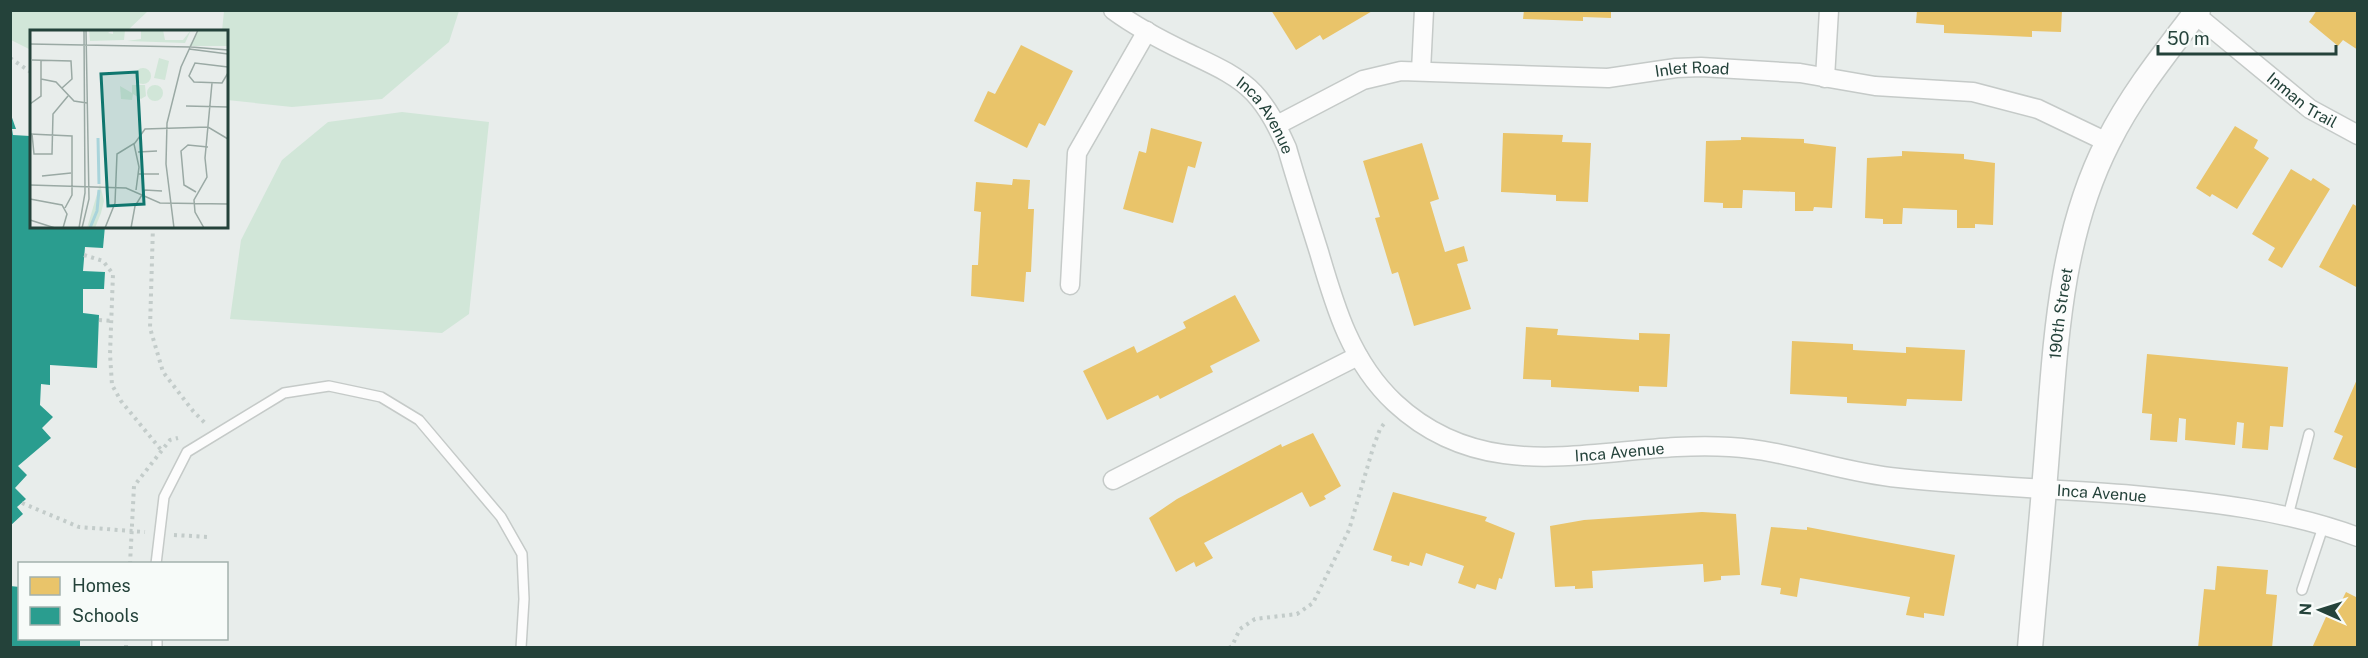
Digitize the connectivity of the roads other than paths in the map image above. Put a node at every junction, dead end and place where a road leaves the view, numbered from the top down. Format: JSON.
{"nodes":[{"id":1,"x":1113,"y":10,"type":"edge"},
{"id":2,"x":1424,"y":10,"type":"edge"},
{"id":3,"x":1829,"y":10,"type":"edge"},
{"id":4,"x":2194,"y":12,"type":"edge"},
{"id":5,"x":1147,"y":31,"type":"junction"},
{"id":6,"x":1421,"y":71,"type":"junction"},
{"id":7,"x":1825,"y":78,"type":"junction"},
{"id":8,"x":1277,"y":125,"type":"junction"},
{"id":9,"x":2358,"y":135,"type":"edge"},
{"id":10,"x":2108,"y":142,"type":"junction"},
{"id":11,"x":1070,"y":285,"type":"dead end"},
{"id":12,"x":1358,"y":356,"type":"junction"},
{"id":13,"x":2308,"y":434,"type":"dead end"},
{"id":14,"x":1113,"y":480,"type":"dead end"},
{"id":15,"x":2044,"y":488,"type":"junction"},
{"id":16,"x":2288,"y":516,"type":"junction"},
{"id":17,"x":2324,"y":524,"type":"junction"},
{"id":18,"x":2358,"y":537,"type":"edge"},
{"id":19,"x":156,"y":562,"type":"edge"},
{"id":20,"x":2302,"y":590,"type":"dead end"},
{"id":21,"x":521,"y":648,"type":"edge"},
{"id":22,"x":2030,"y":648,"type":"edge"}],
"edges":[{"from":1,"to":5,"type":"street","name":"Inca Avenue"},
{"from":2,"to":6,"type":"street"},
{"from":3,"to":7,"type":"street"},
{"from":4,"to":9,"type":"street","name":"Inman Trail"},
{"from":4,"to":10,"type":"street","name":"190th Street"},
{"from":5,"to":8,"type":"street","name":"Inca Avenue"},
{"from":5,"to":11,"type":"street"},
{"from":6,"to":7,"type":"street","name":"Inlet Road"},
{"from":6,"to":8,"type":"street","name":"Inlet Road"},
{"from":7,"to":10,"type":"street","name":"Inlet Road"},
{"from":8,"to":12,"type":"street","name":"Inca Avenue"},
{"from":10,"to":15,"type":"street","name":"190th Street"},
{"from":12,"to":14,"type":"street"},
{"from":12,"to":15,"type":"street","name":"Inca Avenue"},
{"from":13,"to":16,"type":"lane"},
{"from":15,"to":16,"type":"street","name":"Inca Avenue"},
{"from":15,"to":22,"type":"street","name":"190th Street"},
{"from":16,"to":17,"type":"street","name":"Inca Avenue"},
{"from":17,"to":18,"type":"street","name":"Inca Avenue"},
{"from":17,"to":20,"type":"lane"},
{"from":19,"to":21,"type":"lane"}]}
